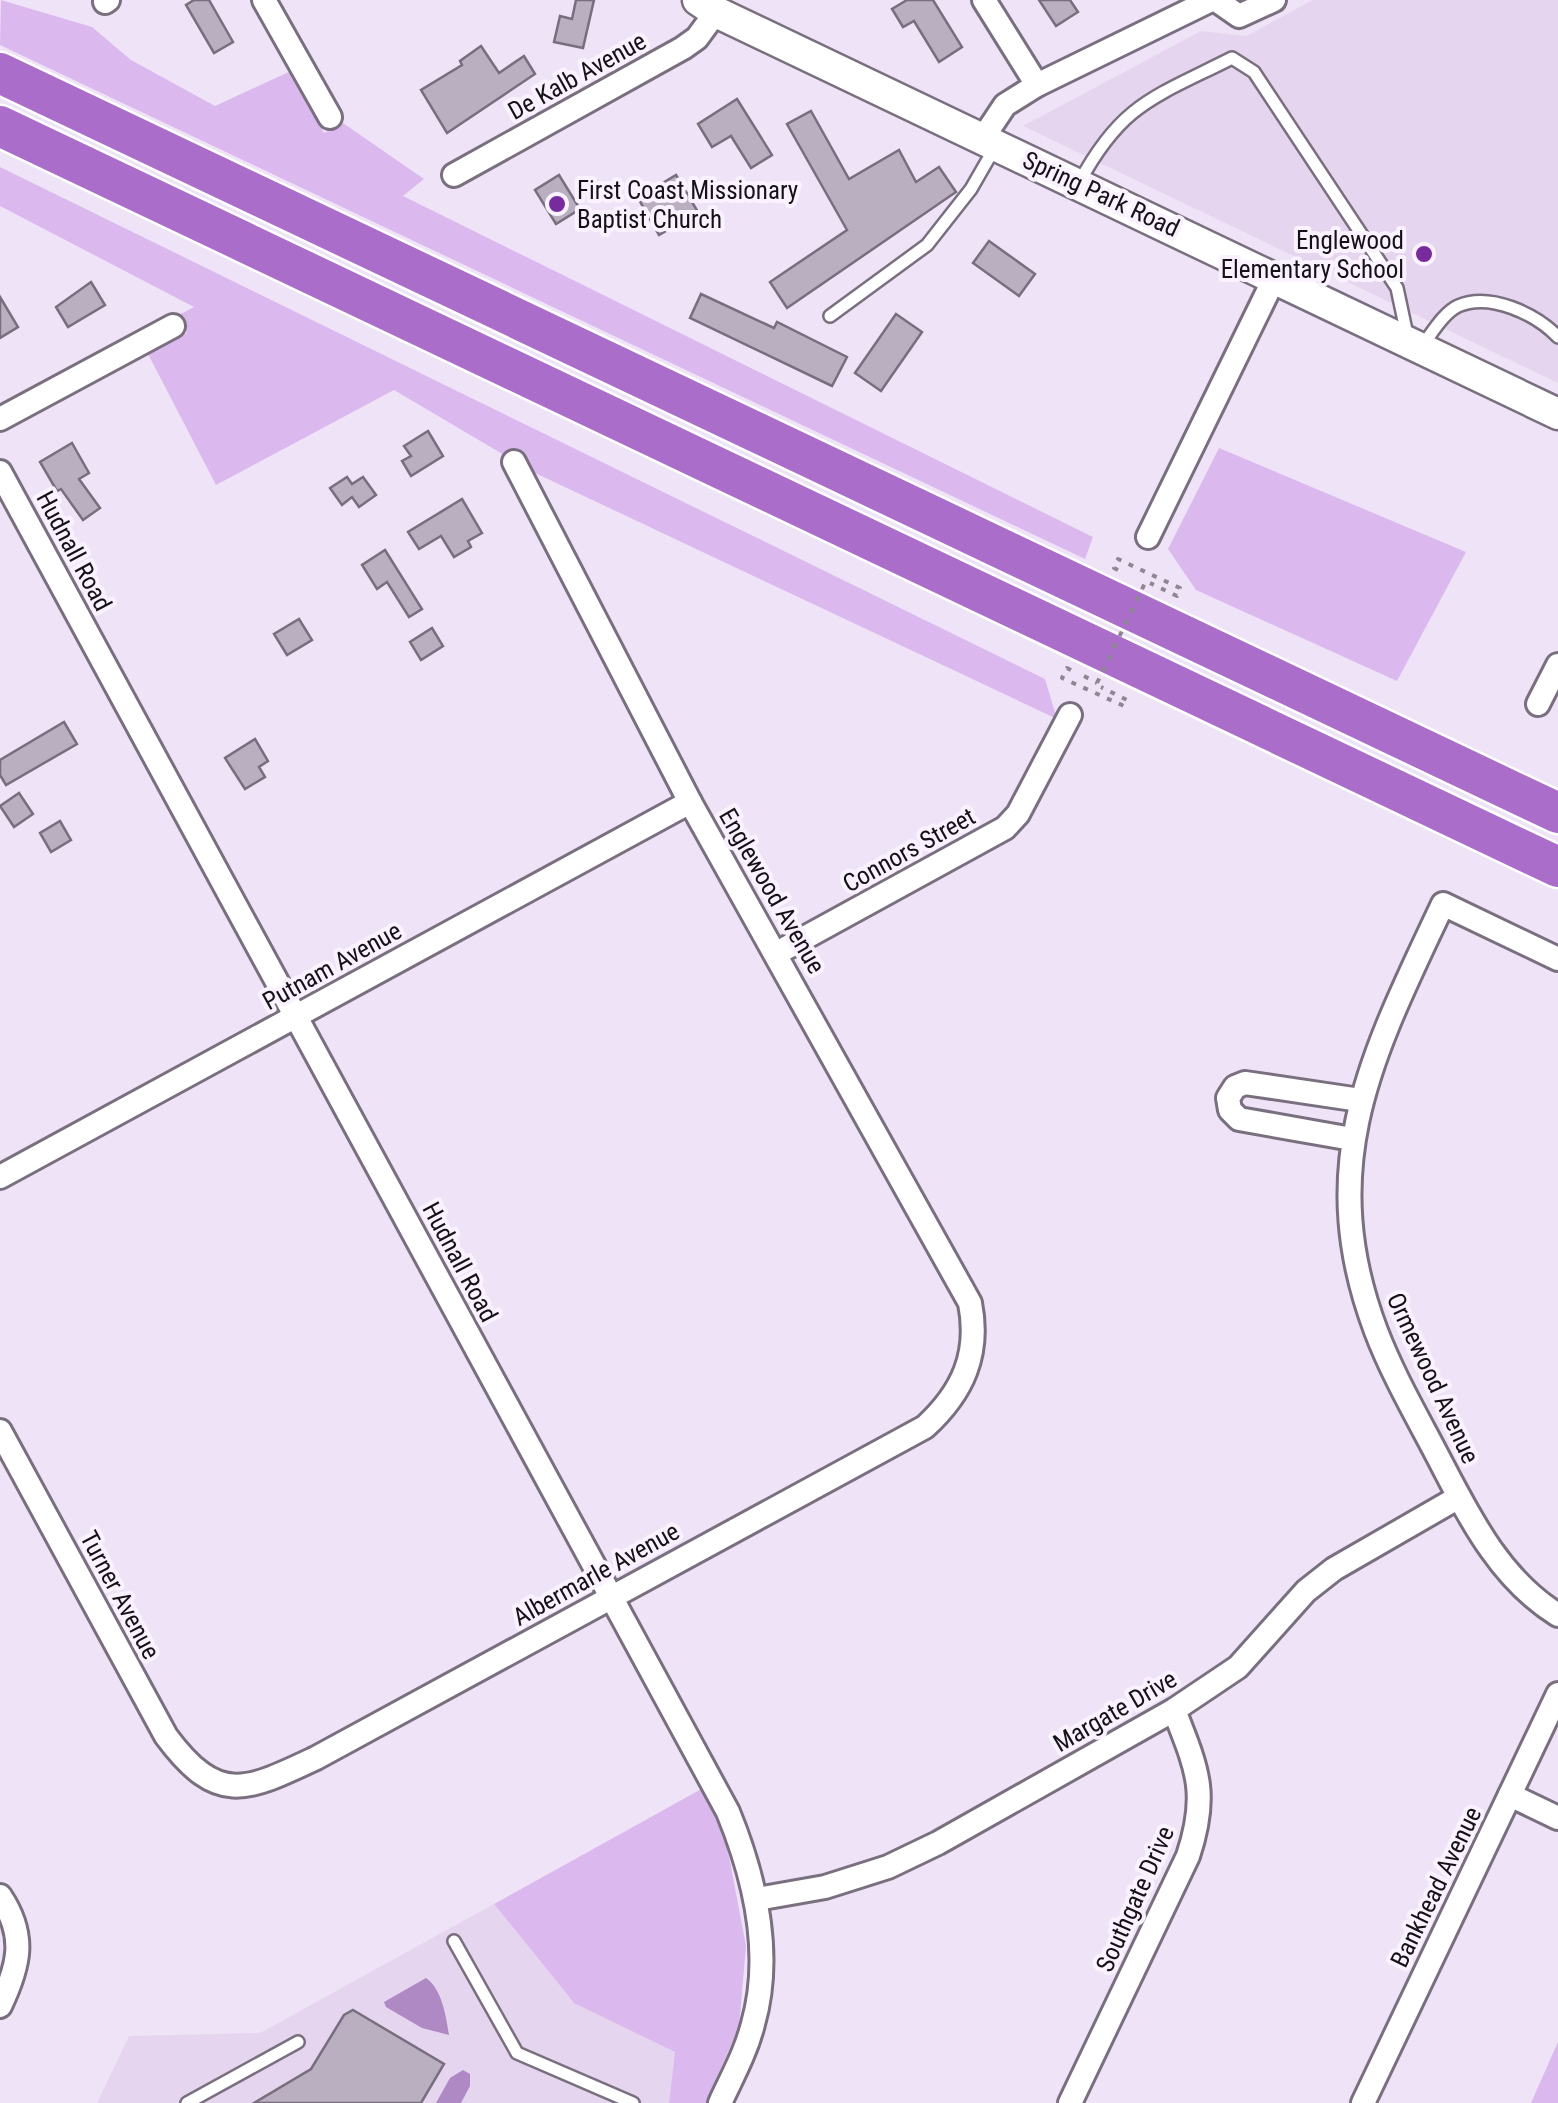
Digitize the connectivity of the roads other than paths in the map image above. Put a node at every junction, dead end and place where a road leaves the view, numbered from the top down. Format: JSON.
{"nodes":[{"id":1,"x":264,"y":0,"type":"edge"},
{"id":2,"x":984,"y":0,"type":"edge"},
{"id":3,"x":1214,"y":0,"type":"edge"},
{"id":4,"x":1274,"y":0,"type":"edge"},
{"id":5,"x":707,"y":6,"type":"edge"},
{"id":6,"x":0,"y":72,"type":"edge"},
{"id":7,"x":1038,"y":84,"type":"junction"},
{"id":8,"x":330,"y":117,"type":"dead end"},
{"id":9,"x":0,"y":126,"type":"edge"},
{"id":10,"x":990,"y":142,"type":"junction"},
{"id":11,"x":454,"y":174,"type":"dead end"},
{"id":12,"x":1079,"y":183,"type":"junction"},
{"id":13,"x":1275,"y":277,"type":"junction"},
{"id":14,"x":830,"y":316,"type":"dead end"},
{"id":15,"x":173,"y":326,"type":"dead end"},
{"id":16,"x":1558,"y":337,"type":"edge"},
{"id":17,"x":1414,"y":346,"type":"junction"},
{"id":18,"x":1558,"y":414,"type":"edge"},
{"id":19,"x":0,"y":419,"type":"edge"},
{"id":20,"x":514,"y":462,"type":"dead end"},
{"id":21,"x":0,"y":472,"type":"edge"},
{"id":22,"x":1148,"y":537,"type":"dead end"},
{"id":23,"x":1557,"y":670,"type":"edge"},
{"id":24,"x":1538,"y":704,"type":"dead end"},
{"id":25,"x":1070,"y":715,"type":"dead end"},
{"id":26,"x":690,"y":802,"type":"junction"},
{"id":27,"x":1558,"y":813,"type":"edge"},
{"id":28,"x":1558,"y":866,"type":"edge"},
{"id":29,"x":776,"y":953,"type":"junction"},
{"id":30,"x":1558,"y":959,"type":"edge"},
{"id":31,"x":295,"y":1017,"type":"junction"},
{"id":32,"x":1360,"y":1100,"type":"junction"},
{"id":33,"x":1352,"y":1139,"type":"junction"},
{"id":34,"x":0,"y":1177,"type":"edge"},
{"id":35,"x":974,"y":1348,"type":"joint"},
{"id":36,"x":0,"y":1431,"type":"edge"},
{"id":37,"x":1459,"y":1497,"type":"junction"},
{"id":38,"x":611,"y":1597,"type":"junction"},
{"id":39,"x":1558,"y":1615,"type":"edge"},
{"id":40,"x":1558,"y":1694,"type":"edge"},
{"id":41,"x":1174,"y":1710,"type":"junction"},
{"id":42,"x":204,"y":1777,"type":"joint"},
{"id":43,"x":1510,"y":1795,"type":"junction"},
{"id":44,"x":1558,"y":1818,"type":"edge"},
{"id":45,"x":0,"y":1896,"type":"edge"},
{"id":46,"x":757,"y":1899,"type":"junction"},
{"id":47,"x":454,"y":1941,"type":"dead end"},
{"id":48,"x":0,"y":2006,"type":"edge"},
{"id":49,"x":298,"y":2042,"type":"dead end"},
{"id":50,"x":187,"y":2103,"type":"edge"},
{"id":51,"x":633,"y":2103,"type":"edge"},
{"id":52,"x":720,"y":2103,"type":"edge"},
{"id":53,"x":1070,"y":2103,"type":"edge"},
{"id":54,"x":1363,"y":2103,"type":"edge"}],
"edges":[{"from":1,"to":8,"type":"street"},
{"from":2,"to":7,"type":"street"},
{"from":3,"to":4,"type":"street"},
{"from":3,"to":7,"type":"street"},
{"from":5,"to":10,"type":"main road","name":"Spring Park Road"},
{"from":5,"to":11,"type":"street","name":"De Kalb Avenue"},
{"from":6,"to":27,"type":"highway"},
{"from":7,"to":10,"type":"street"},
{"from":9,"to":28,"type":"highway"},
{"from":10,"to":12,"type":"main road","name":"Spring Park Road"},
{"from":10,"to":14,"type":"lane"},
{"from":12,"to":13,"type":"main road","name":"Spring Park Road"},
{"from":12,"to":17,"type":"lane"},
{"from":13,"to":17,"type":"main road","name":"Spring Park Road"},
{"from":13,"to":22,"type":"street"},
{"from":15,"to":19,"type":"street"},
{"from":16,"to":17,"type":"lane"},
{"from":17,"to":18,"type":"main road","name":"Spring Park Road"},
{"from":20,"to":26,"type":"street","name":"Englewood Avenue"},
{"from":21,"to":31,"type":"street","name":"Hudnall Road"},
{"from":23,"to":24,"type":"street"},
{"from":25,"to":29,"type":"street","name":"Connors Street"},
{"from":26,"to":29,"type":"street","name":"Englewood Avenue"},
{"from":26,"to":31,"type":"street","name":"Putnam Avenue"},
{"from":29,"to":35,"type":"street","name":"Englewood Avenue"},
{"from":30,"to":32,"type":"street","name":"Ormewood Avenue"},
{"from":31,"to":34,"type":"street","name":"Putnam Avenue"},
{"from":31,"to":38,"type":"street","name":"Hudnall Road"},
{"from":32,"to":33,"type":"street","name":"Ormewood Avenue"},
{"from":32,"to":33,"type":"street"},
{"from":33,"to":37,"type":"street","name":"Ormewood Avenue"},
{"from":35,"to":38,"type":"street","name":"Albermarle Avenue"},
{"from":36,"to":42,"type":"street","name":"Turner Avenue"},
{"from":37,"to":39,"type":"street","name":"Ormewood Avenue"},
{"from":37,"to":41,"type":"street","name":"Margate Drive"},
{"from":38,"to":42,"type":"street","name":"Albermarle Avenue"},
{"from":38,"to":46,"type":"street","name":"Hudnall Road"},
{"from":40,"to":43,"type":"street","name":"Bankhead Avenue"},
{"from":41,"to":46,"type":"street","name":"Margate Drive"},
{"from":41,"to":53,"type":"street","name":"Southgate Drive"},
{"from":43,"to":44,"type":"street"},
{"from":43,"to":54,"type":"street","name":"Bankhead Avenue"},
{"from":45,"to":48,"type":"street"},
{"from":46,"to":52,"type":"street","name":"Hudnall Road"},
{"from":47,"to":51,"type":"lane"},
{"from":49,"to":50,"type":"lane"}]}
